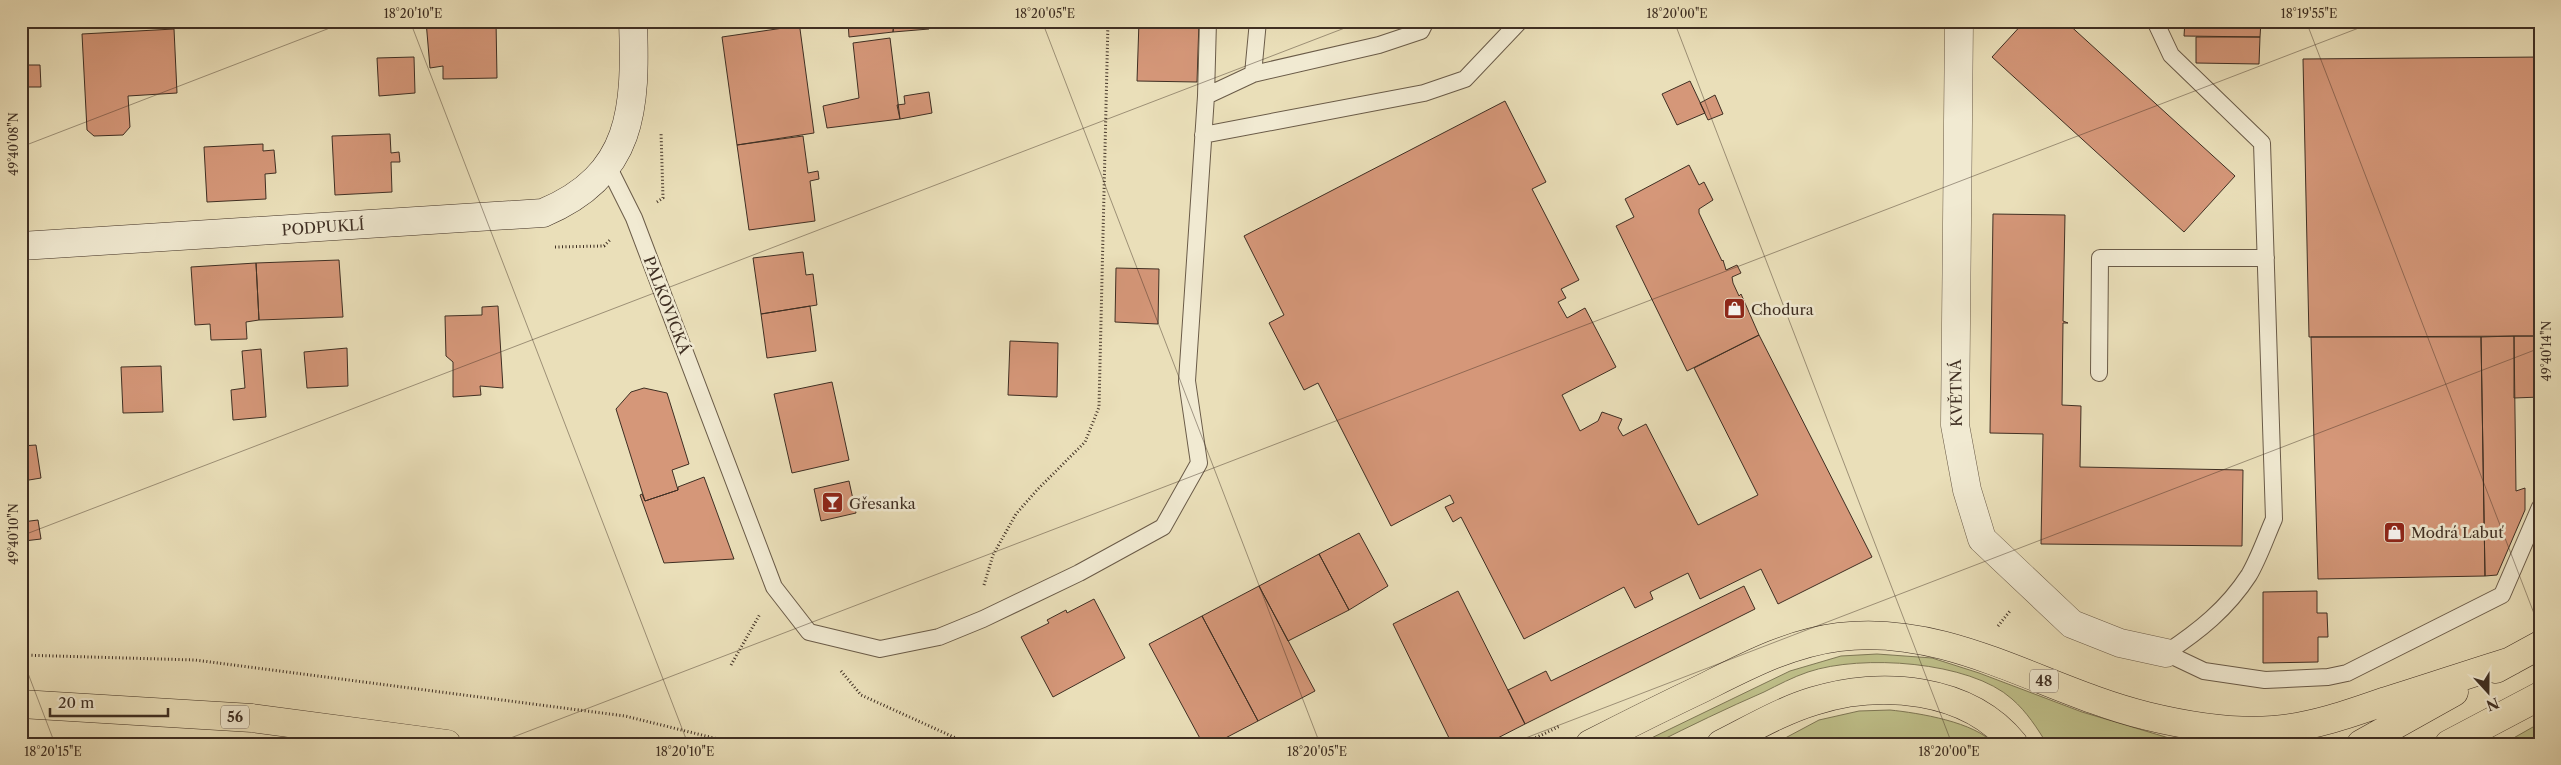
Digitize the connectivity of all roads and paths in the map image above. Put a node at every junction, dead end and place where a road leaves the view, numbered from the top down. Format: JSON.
{"nodes":[{"id":1,"x":633,"y":21,"type":"edge"},
{"id":2,"x":1108,"y":21,"type":"edge"},
{"id":3,"x":1208,"y":21,"type":"edge"},
{"id":4,"x":1258,"y":21,"type":"edge"},
{"id":5,"x":1426,"y":21,"type":"edge"},
{"id":6,"x":1520,"y":21,"type":"edge"},
{"id":7,"x":1959,"y":21,"type":"edge"},
{"id":8,"x":2155,"y":21,"type":"edge"},
{"id":9,"x":1253,"y":74,"type":"junction"},
{"id":10,"x":1206,"y":96,"type":"junction"},
{"id":11,"x":1203,"y":135,"type":"junction"},
{"id":12,"x":607,"y":164,"type":"junction"},
{"id":13,"x":21,"y":246,"type":"edge"},
{"id":14,"x":2266,"y":258,"type":"junction"},
{"id":15,"x":2099,"y":373,"type":"dead end"},
{"id":16,"x":2540,"y":507,"type":"edge"},
{"id":17,"x":774,"y":587,"type":"junction"},
{"id":18,"x":757,"y":619,"type":"junction"},
{"id":19,"x":983,"y":619,"type":"junction"},
{"id":20,"x":765,"y":624,"type":"dead end"},
{"id":21,"x":2540,"y":645,"type":"edge"},
{"id":22,"x":2166,"y":653,"type":"junction"},
{"id":23,"x":21,"y":655,"type":"edge"},
{"id":24,"x":2511,"y":661,"type":"junction"},
{"id":25,"x":731,"y":665,"type":"dead end"},
{"id":26,"x":838,"y":668,"type":"dead end"},
{"id":27,"x":2540,"y":696,"type":"edge"},
{"id":28,"x":21,"y":704,"type":"edge"},
{"id":29,"x":447,"y":744,"type":"edge"},
{"id":30,"x":738,"y":744,"type":"edge"},
{"id":31,"x":969,"y":744,"type":"edge"},
{"id":32,"x":1590,"y":744,"type":"edge"},
{"id":33,"x":1720,"y":744,"type":"edge"},
{"id":34,"x":2014,"y":744,"type":"edge"},
{"id":35,"x":2361,"y":744,"type":"edge"},
{"id":36,"x":2449,"y":744,"type":"edge"}],
"edges":[{"from":1,"to":12,"type":"street"},
{"from":2,"to":19,"type":"path"},
{"from":3,"to":10,"type":"lane","name":"PALKOVICKÁ"},
{"from":4,"to":9,"type":"lane"},
{"from":5,"to":9,"type":"lane"},
{"from":6,"to":11,"type":"lane"},
{"from":7,"to":22,"type":"street","name":"KVĚTNÁ"},
{"from":8,"to":14,"type":"lane"},
{"from":9,"to":10,"type":"lane"},
{"from":10,"to":11,"type":"lane","name":"PALKOVICKÁ"},
{"from":11,"to":19,"type":"lane","name":"PALKOVICKÁ"},
{"from":12,"to":13,"type":"street","name":"PODPUKLÍ"},
{"from":12,"to":17,"type":"lane","name":"PALKOVICKÁ"},
{"from":14,"to":15,"type":"lane"},
{"from":14,"to":22,"type":"lane"},
{"from":16,"to":22,"type":"lane"},
{"from":17,"to":18,"type":"path"},
{"from":17,"to":19,"type":"lane","name":"PALKOVICKÁ"},
{"from":18,"to":20,"type":"path"},
{"from":18,"to":25,"type":"path"},
{"from":21,"to":24,"type":"main road","number":"48"},
{"from":23,"to":30,"type":"path"},
{"from":24,"to":32,"type":"main road","number":"48"},
{"from":24,"to":35,"type":"main road","number":"48"},
{"from":26,"to":31,"type":"path"},
{"from":27,"to":36,"type":"main road"},
{"from":28,"to":29,"type":"main road","number":"56"},
{"from":33,"to":34,"type":"main road"}]}
